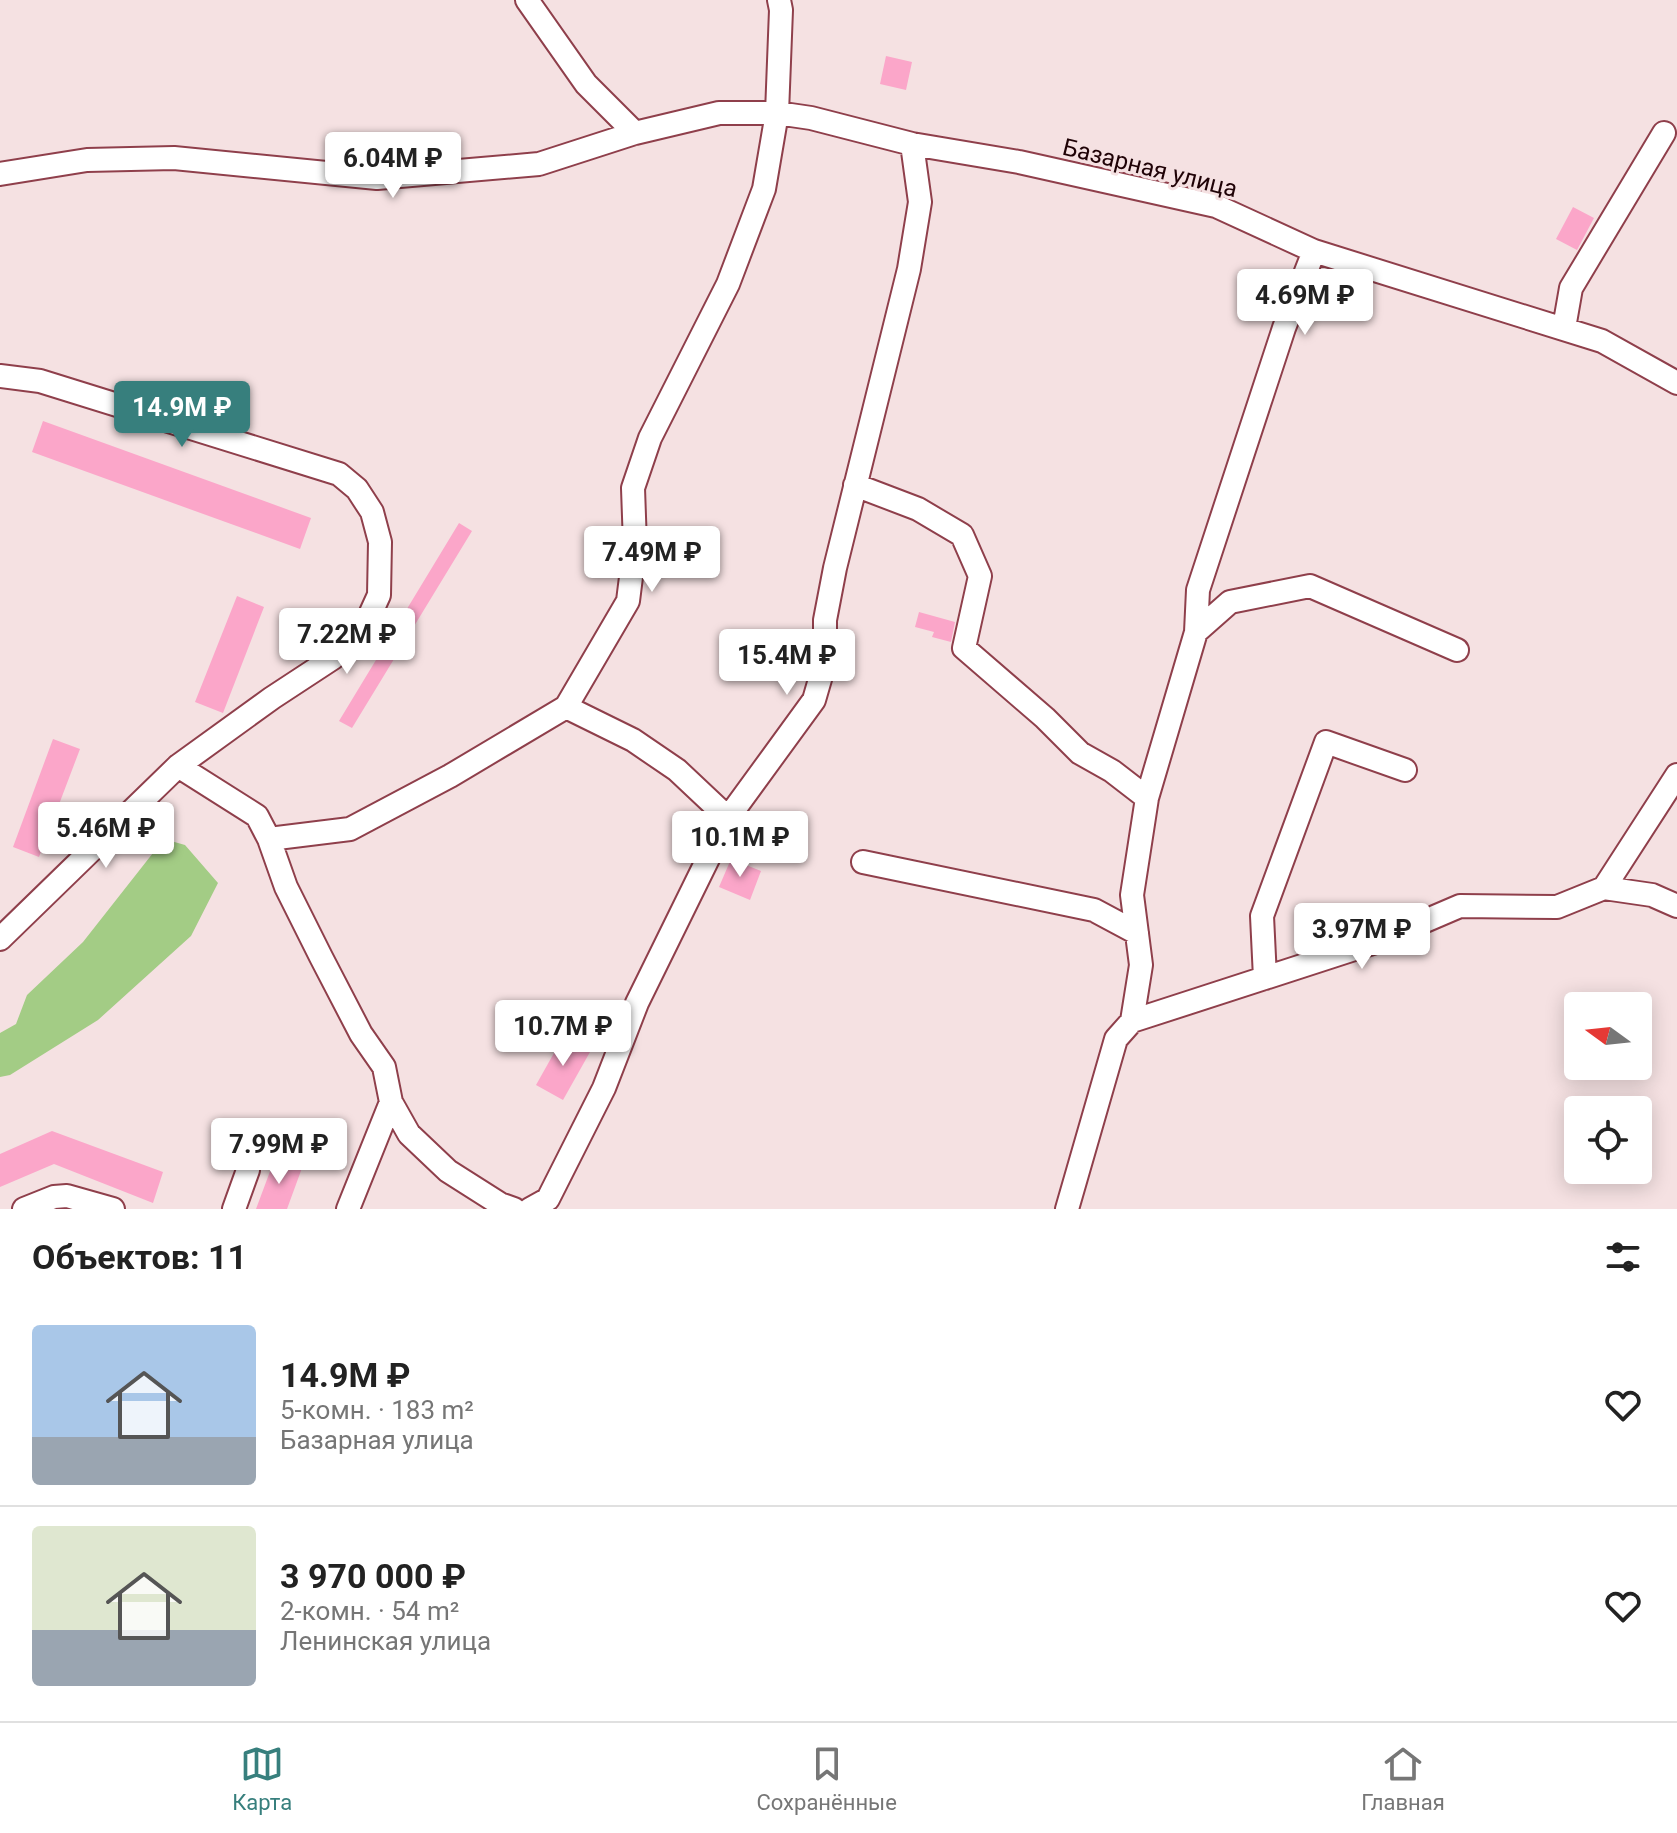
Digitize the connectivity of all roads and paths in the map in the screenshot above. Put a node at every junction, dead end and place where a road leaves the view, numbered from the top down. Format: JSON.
{"nodes":[{"id":1,"x":527,"y":0,"type":"edge"},
{"id":2,"x":779,"y":0,"type":"edge"},
{"id":3,"x":777,"y":113,"type":"junction"},
{"id":4,"x":635,"y":133,"type":"junction"},
{"id":5,"x":1664,"y":133,"type":"dead end"},
{"id":6,"x":912,"y":144,"type":"junction"},
{"id":7,"x":0,"y":174,"type":"edge"},
{"id":8,"x":1314,"y":251,"type":"junction"},
{"id":9,"x":1564,"y":328,"type":"junction"},
{"id":10,"x":0,"y":376,"type":"edge"},
{"id":11,"x":1677,"y":383,"type":"edge"},
{"id":12,"x":855,"y":485,"type":"junction"},
{"id":13,"x":1196,"y":632,"type":"junction"},
{"id":14,"x":1457,"y":650,"type":"dead end"},
{"id":15,"x":566,"y":707,"type":"junction"},
{"id":16,"x":178,"y":766,"type":"junction"},
{"id":17,"x":1405,"y":770,"type":"dead end"},
{"id":18,"x":1677,"y":775,"type":"edge"},
{"id":19,"x":1147,"y":798,"type":"junction"},
{"id":20,"x":728,"y":818,"type":"junction"},
{"id":21,"x":269,"y":839,"type":"junction"},
{"id":22,"x":863,"y":862,"type":"dead end"},
{"id":23,"x":1604,"y":888,"type":"junction"},
{"id":24,"x":1677,"y":906,"type":"edge"},
{"id":25,"x":1137,"y":933,"type":"junction"},
{"id":26,"x":0,"y":939,"type":"edge"},
{"id":27,"x":1265,"y":978,"type":"junction"},
{"id":28,"x":1132,"y":1021,"type":"junction"},
{"id":29,"x":391,"y":1102,"type":"junction"},
{"id":30,"x":248,"y":1170,"type":"dead end"},
{"id":31,"x":24,"y":1209,"type":"edge"},
{"id":32,"x":113,"y":1209,"type":"edge"},
{"id":33,"x":234,"y":1209,"type":"edge"},
{"id":34,"x":348,"y":1209,"type":"edge"},
{"id":35,"x":514,"y":1209,"type":"edge"},
{"id":36,"x":530,"y":1209,"type":"edge"},
{"id":37,"x":1067,"y":1209,"type":"edge"}],
"edges":[{"from":1,"to":4,"type":"street"},
{"from":2,"to":3,"type":"street"},
{"from":3,"to":4,"type":"street","name":"Базарная улица"},
{"from":3,"to":6,"type":"street","name":"Базарная улица"},
{"from":3,"to":15,"type":"street"},
{"from":4,"to":7,"type":"street","name":"Базарная улица"},
{"from":5,"to":9,"type":"street"},
{"from":6,"to":8,"type":"street","name":"Базарная улица"},
{"from":6,"to":12,"type":"street"},
{"from":8,"to":9,"type":"street","name":"Базарная улица"},
{"from":8,"to":13,"type":"street"},
{"from":9,"to":11,"type":"street","name":"Базарная улица"},
{"from":10,"to":16,"type":"street"},
{"from":12,"to":19,"type":"street"},
{"from":12,"to":20,"type":"street"},
{"from":13,"to":14,"type":"street"},
{"from":13,"to":19,"type":"street"},
{"from":15,"to":20,"type":"street"},
{"from":15,"to":21,"type":"street"},
{"from":16,"to":21,"type":"street"},
{"from":16,"to":26,"type":"street"},
{"from":17,"to":27,"type":"street"},
{"from":18,"to":23,"type":"street"},
{"from":19,"to":25,"type":"street"},
{"from":20,"to":36,"type":"street"},
{"from":21,"to":29,"type":"street"},
{"from":22,"to":25,"type":"street"},
{"from":23,"to":24,"type":"street"},
{"from":23,"to":27,"type":"street"},
{"from":25,"to":28,"type":"street"},
{"from":27,"to":28,"type":"street"},
{"from":28,"to":37,"type":"street"},
{"from":29,"to":34,"type":"street"},
{"from":29,"to":35,"type":"street"},
{"from":30,"to":33,"type":"street"},
{"from":31,"to":32,"type":"street"}]}
